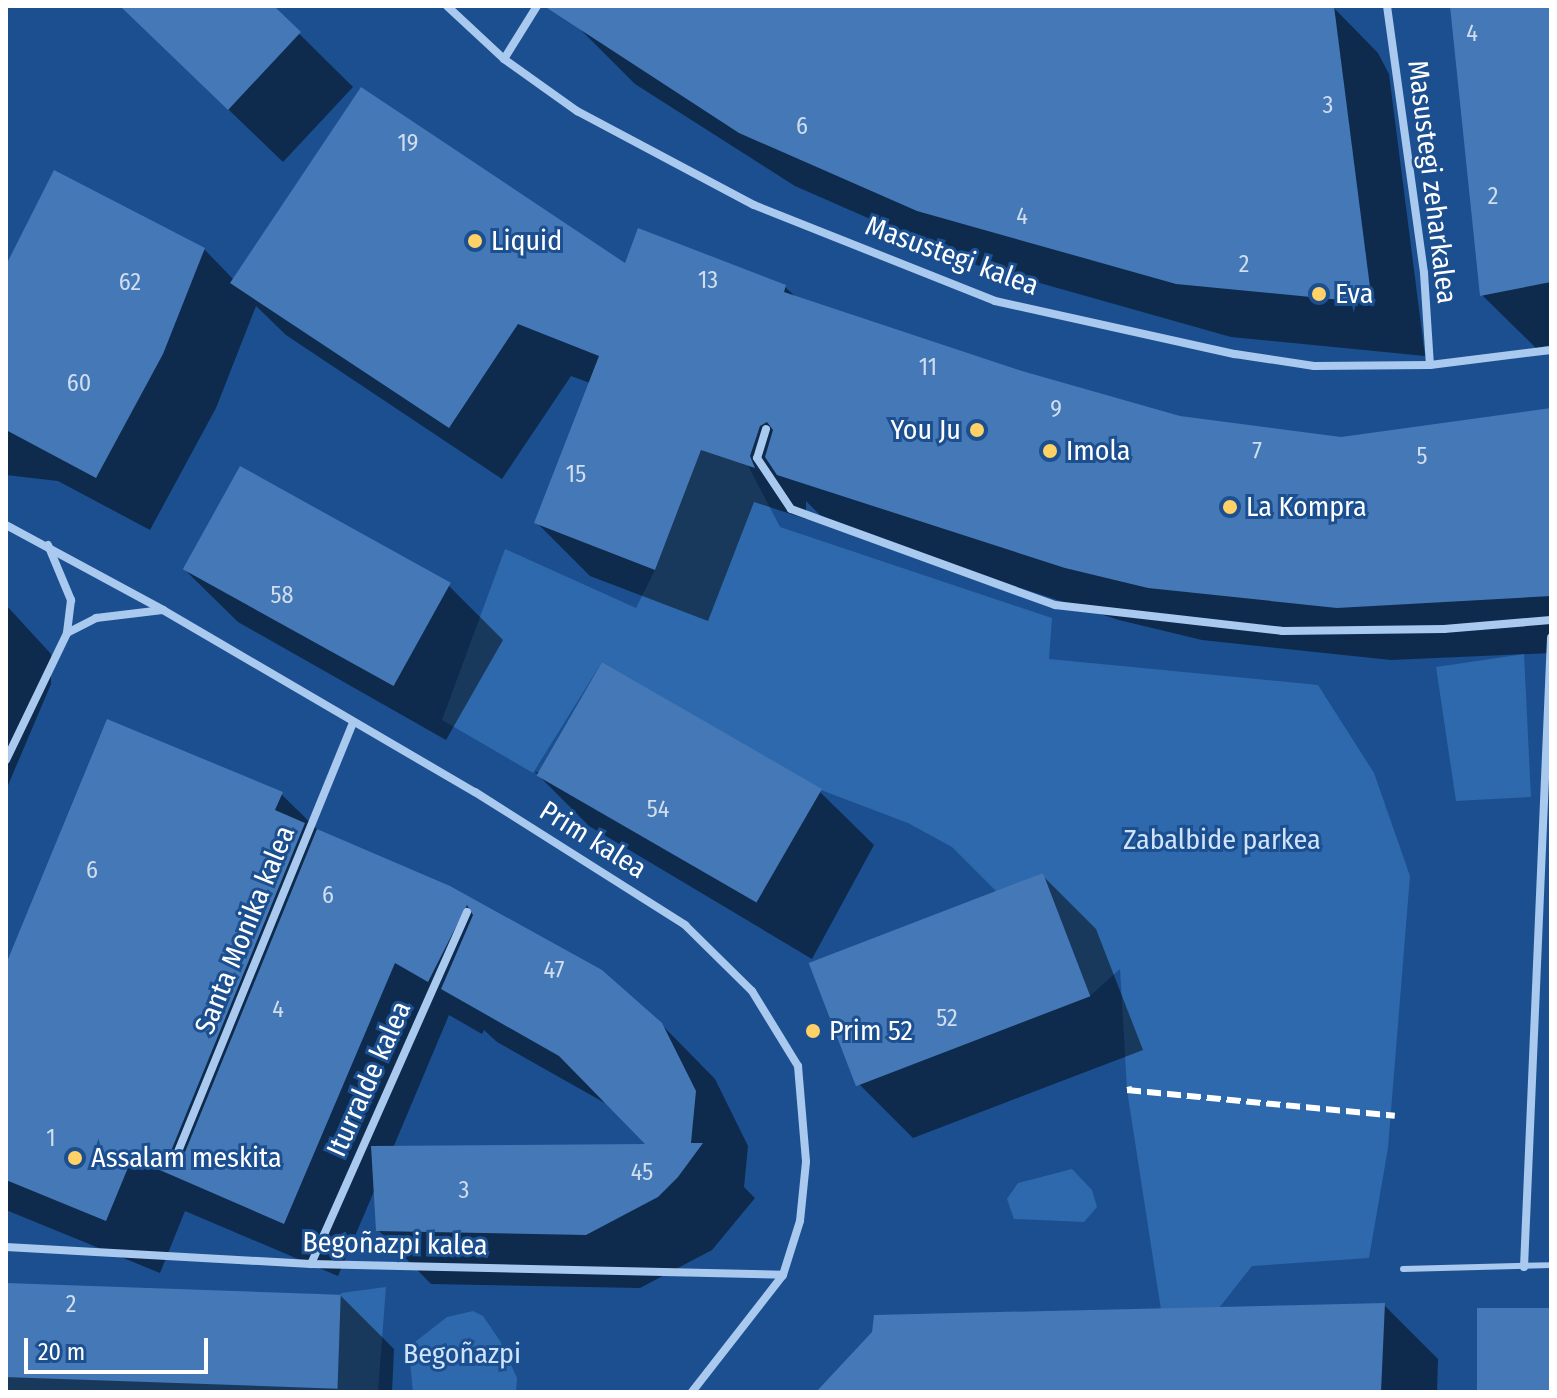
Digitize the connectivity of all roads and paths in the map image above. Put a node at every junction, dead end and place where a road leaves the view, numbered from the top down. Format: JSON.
{"nodes":[{"id":1,"x":447,"y":6,"type":"edge"},
{"id":2,"x":537,"y":6,"type":"edge"},
{"id":3,"x":1387,"y":6,"type":"edge"},
{"id":4,"x":504,"y":59,"type":"junction"},
{"id":5,"x":1551,"y":350,"type":"edge"},
{"id":6,"x":1430,"y":365,"type":"junction"},
{"id":7,"x":766,"y":429,"type":"dead end"},
{"id":8,"x":6,"y":525,"type":"edge"},
{"id":9,"x":48,"y":544,"type":"junction"},
{"id":10,"x":163,"y":610,"type":"junction"},
{"id":11,"x":1551,"y":620,"type":"edge"},
{"id":12,"x":67,"y":633,"type":"junction"},
{"id":13,"x":1551,"y":638,"type":"edge"},
{"id":14,"x":353,"y":723,"type":"junction"},
{"id":15,"x":6,"y":760,"type":"edge"},
{"id":16,"x":467,"y":912,"type":"dead end"},
{"id":17,"x":177,"y":1154,"type":"dead end"},
{"id":18,"x":6,"y":1247,"type":"edge"},
{"id":19,"x":311,"y":1264,"type":"junction"},
{"id":20,"x":1551,"y":1265,"type":"edge"},
{"id":21,"x":1524,"y":1267,"type":"junction"},
{"id":22,"x":1403,"y":1269,"type":"dead end"},
{"id":23,"x":783,"y":1275,"type":"junction"},
{"id":24,"x":692,"y":1392,"type":"edge"}],
"edges":[{"from":1,"to":4,"type":"street","name":"Masustegi kalea"},
{"from":2,"to":4,"type":"street"},
{"from":3,"to":6,"type":"street","name":"Masustegi zeharkalea"},
{"from":4,"to":6,"type":"street","name":"Masustegi kalea"},
{"from":5,"to":6,"type":"street","name":"Masustegi kalea"},
{"from":7,"to":11,"type":"street"},
{"from":8,"to":9,"type":"street","name":"Prim kalea"},
{"from":9,"to":10,"type":"street","name":"Prim kalea"},
{"from":9,"to":12,"type":"street"},
{"from":10,"to":12,"type":"street"},
{"from":10,"to":14,"type":"street","name":"Prim kalea"},
{"from":12,"to":15,"type":"street"},
{"from":13,"to":21,"type":"street"},
{"from":14,"to":17,"type":"street","name":"Santa Monika kalea"},
{"from":14,"to":23,"type":"street","name":"Prim kalea"},
{"from":16,"to":19,"type":"street","name":"Iturralde kalea"},
{"from":18,"to":19,"type":"street","name":"Begoñazpi kalea"},
{"from":19,"to":23,"type":"street","name":"Begoñazpi kalea"},
{"from":20,"to":21,"type":"lane"},
{"from":21,"to":22,"type":"lane"},
{"from":23,"to":24,"type":"street","name":"Prim kalea"}]}
